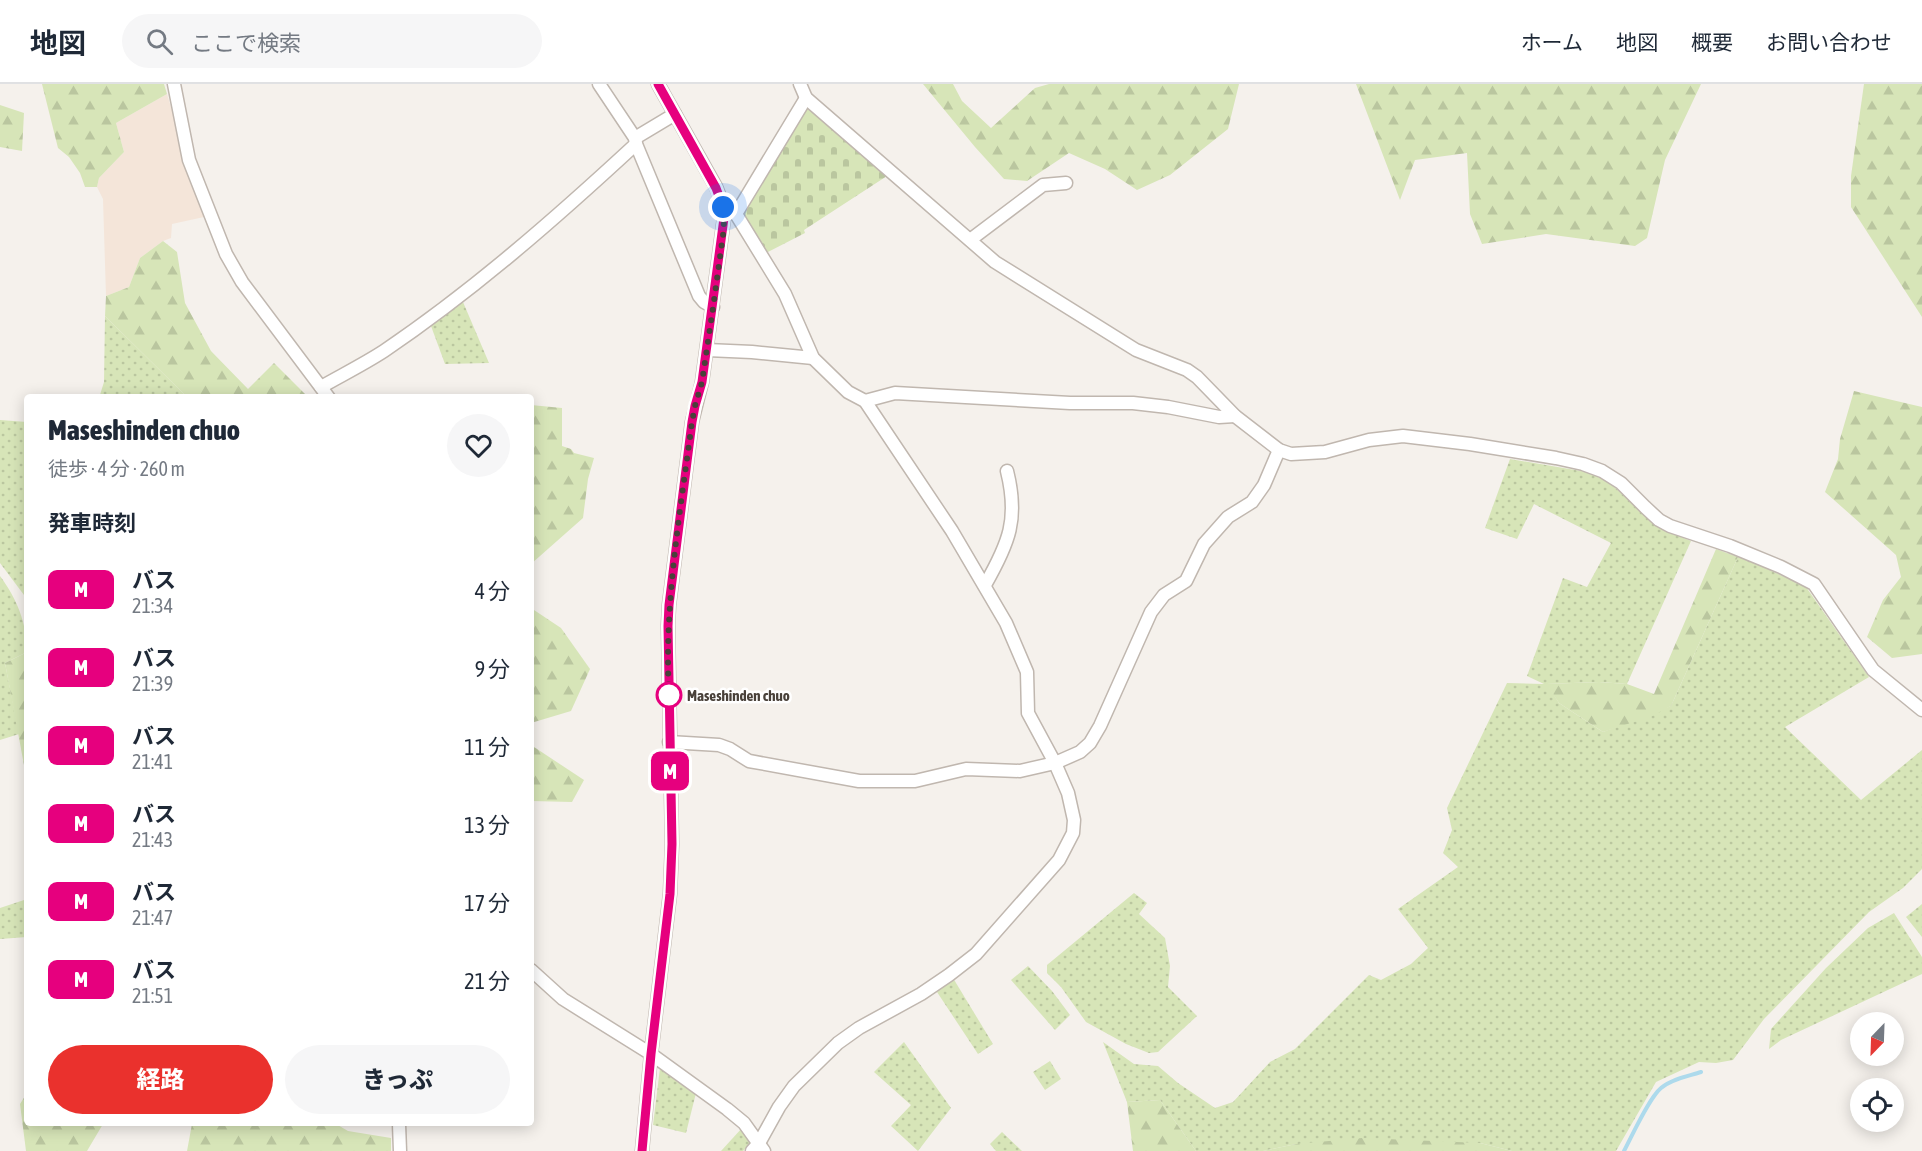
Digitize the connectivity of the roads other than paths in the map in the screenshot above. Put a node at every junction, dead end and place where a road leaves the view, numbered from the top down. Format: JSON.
{"nodes":[{"id":1,"x":174,"y":84,"type":"edge"},
{"id":2,"x":599,"y":84,"type":"edge"},
{"id":3,"x":658,"y":84,"type":"edge"},
{"id":4,"x":800,"y":84,"type":"edge"},
{"id":5,"x":806,"y":98,"type":"junction"},
{"id":6,"x":675,"y":114,"type":"junction"},
{"id":7,"x":635,"y":141,"type":"junction"},
{"id":8,"x":1066,"y":183,"type":"dead end"},
{"id":9,"x":730,"y":213,"type":"junction"},
{"id":10,"x":970,"y":240,"type":"junction"},
{"id":11,"x":713,"y":308,"type":"junction"},
{"id":12,"x":707,"y":350,"type":"junction"},
{"id":13,"x":813,"y":358,"type":"junction"},
{"id":14,"x":321,"y":387,"type":"junction"},
{"id":15,"x":326,"y":394,"type":"edge"},
{"id":16,"x":865,"y":401,"type":"junction"},
{"id":17,"x":1235,"y":416,"type":"junction"},
{"id":18,"x":1279,"y":450,"type":"junction"},
{"id":19,"x":1007,"y":471,"type":"dead end"},
{"id":20,"x":985,"y":585,"type":"junction"},
{"id":21,"x":1922,"y":710,"type":"edge"},
{"id":22,"x":669,"y":742,"type":"junction"},
{"id":23,"x":1055,"y":763,"type":"junction"},
{"id":24,"x":534,"y":973,"type":"edge"},
{"id":25,"x":651,"y":1054,"type":"junction"},
{"id":26,"x":399,"y":1126,"type":"edge"},
{"id":27,"x":758,"y":1148,"type":"edge"},
{"id":28,"x":400,"y":1151,"type":"edge"},
{"id":29,"x":642,"y":1151,"type":"edge"}],
"edges":[{"from":1,"to":14,"type":"street"},
{"from":2,"to":7,"type":"street"},
{"from":3,"to":6,"type":"street"},
{"from":4,"to":5,"type":"street"},
{"from":5,"to":9,"type":"street"},
{"from":5,"to":10,"type":"street"},
{"from":6,"to":7,"type":"street"},
{"from":6,"to":9,"type":"street"},
{"from":7,"to":11,"type":"street"},
{"from":7,"to":14,"type":"street"},
{"from":8,"to":10,"type":"street"},
{"from":9,"to":11,"type":"street"},
{"from":9,"to":13,"type":"street"},
{"from":10,"to":17,"type":"street"},
{"from":11,"to":12,"type":"street"},
{"from":12,"to":13,"type":"street"},
{"from":12,"to":22,"type":"street"},
{"from":13,"to":16,"type":"street"},
{"from":14,"to":15,"type":"street"},
{"from":16,"to":17,"type":"street"},
{"from":16,"to":20,"type":"street"},
{"from":17,"to":18,"type":"street"},
{"from":18,"to":21,"type":"street"},
{"from":18,"to":23,"type":"street"},
{"from":19,"to":20,"type":"street"},
{"from":20,"to":23,"type":"street"},
{"from":22,"to":23,"type":"street"},
{"from":22,"to":25,"type":"street"},
{"from":23,"to":27,"type":"street"},
{"from":24,"to":25,"type":"street"},
{"from":25,"to":27,"type":"street"},
{"from":25,"to":29,"type":"street"},
{"from":26,"to":28,"type":"street"}]}
